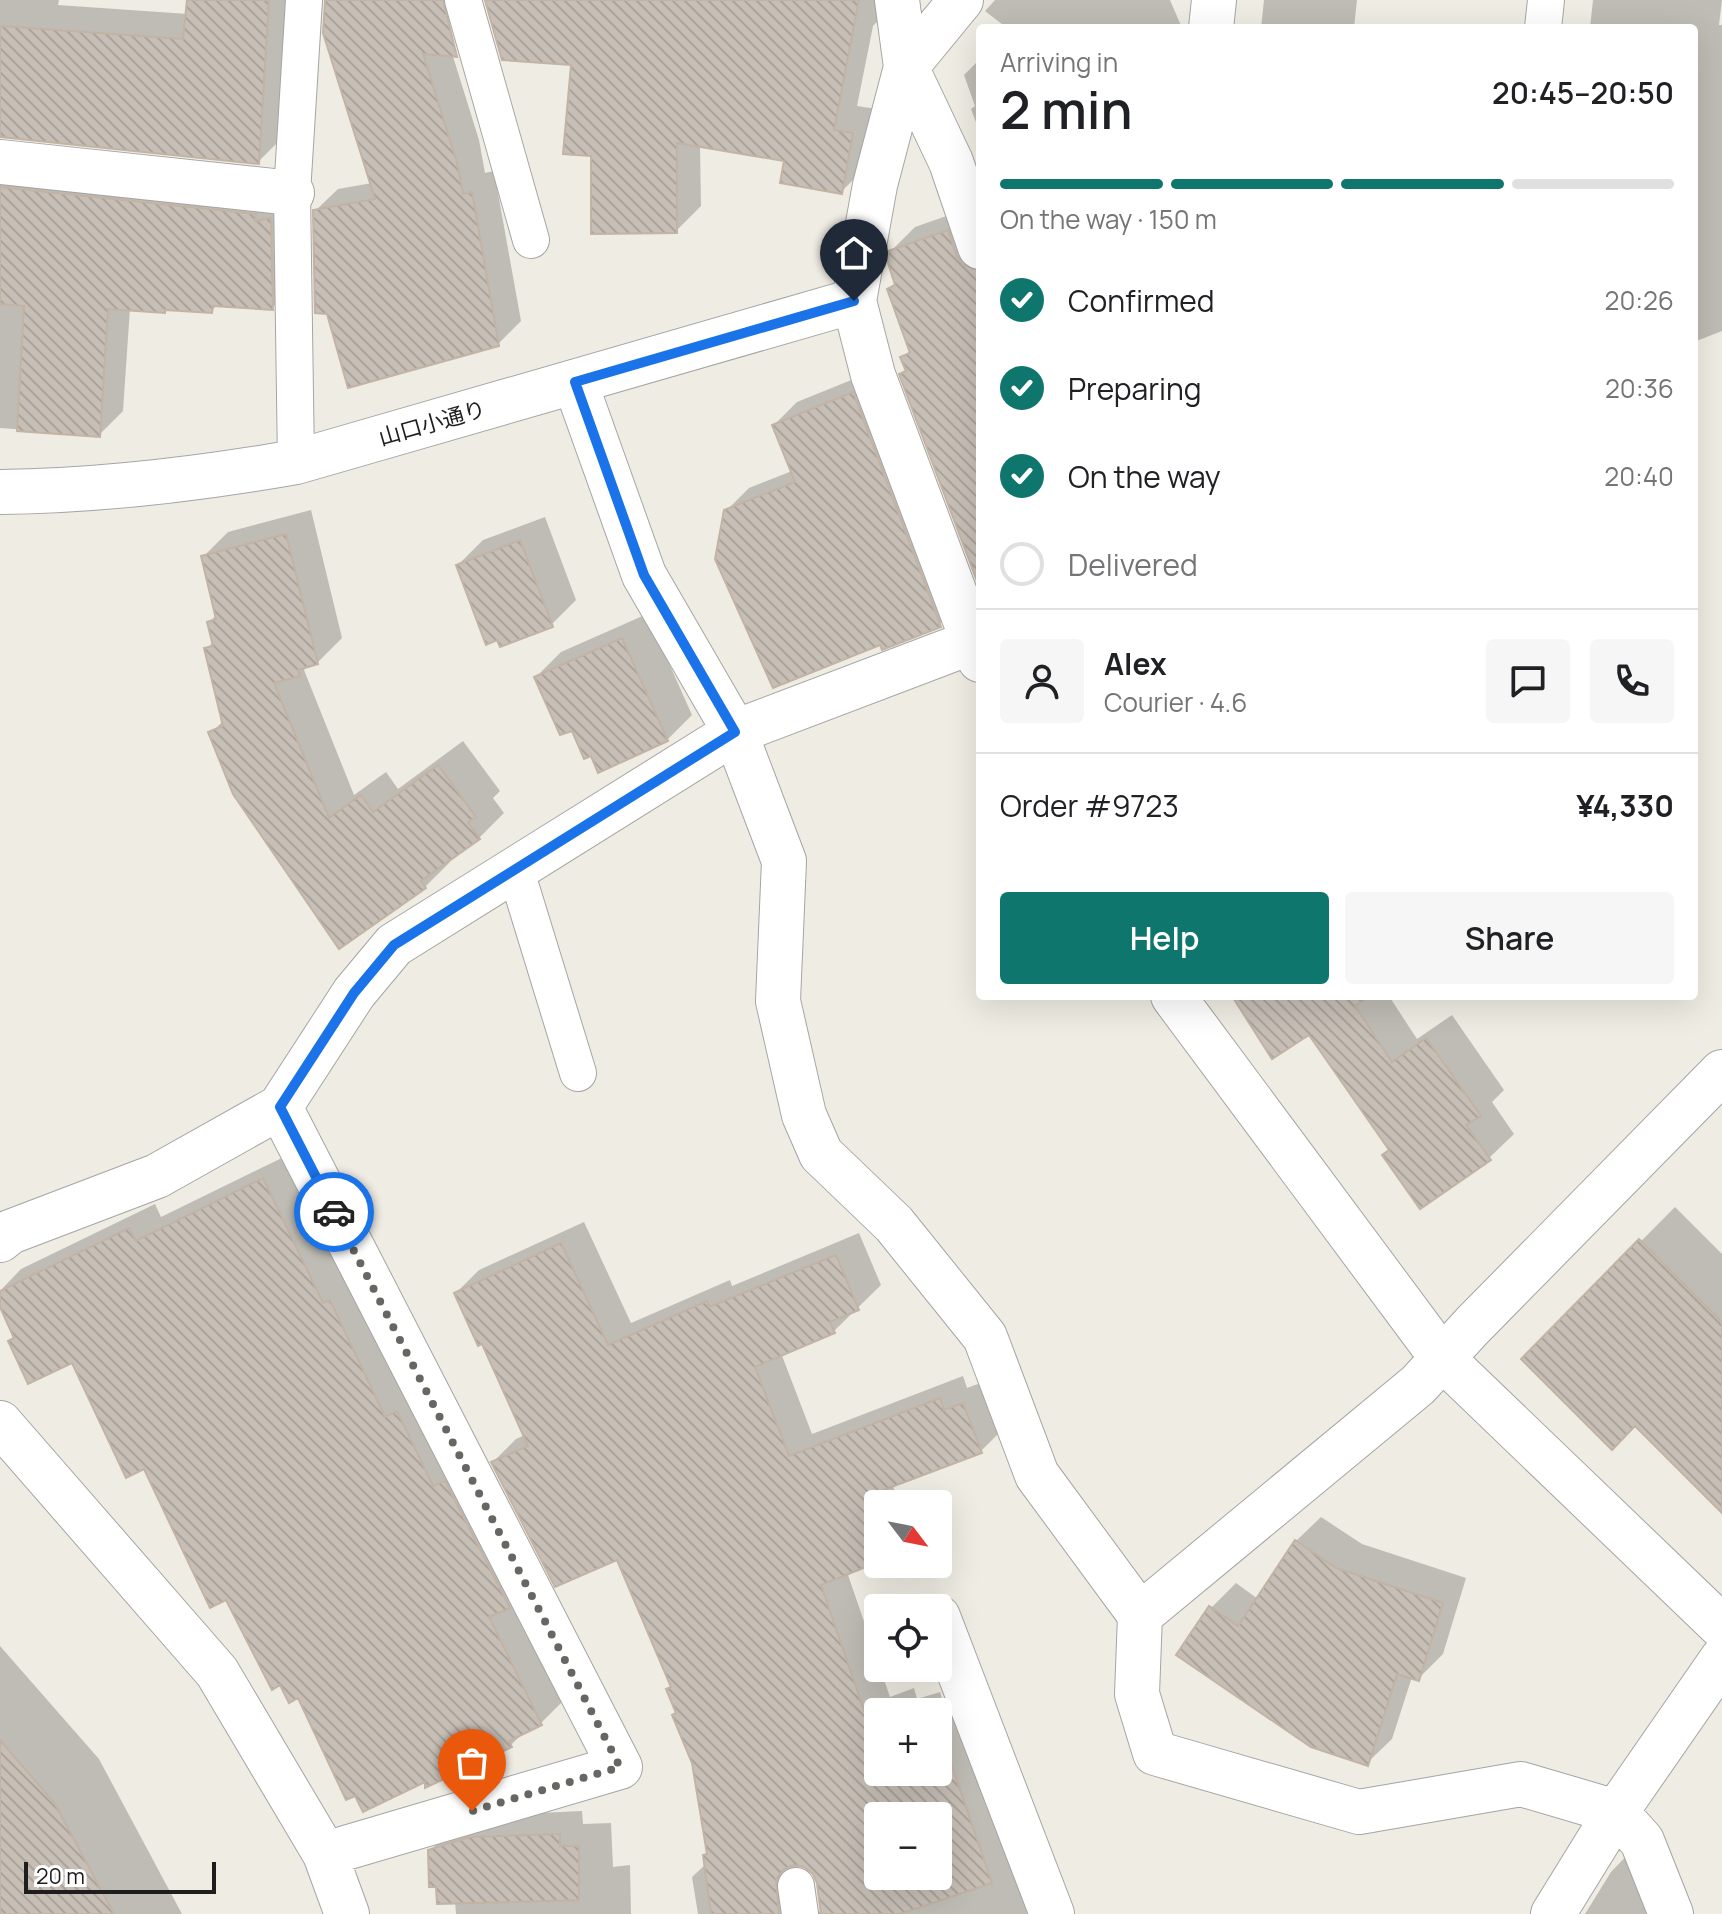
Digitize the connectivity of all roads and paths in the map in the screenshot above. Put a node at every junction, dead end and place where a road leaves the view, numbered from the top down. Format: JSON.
{"nodes":[{"id":1,"x":304,"y":0,"type":"edge"},
{"id":2,"x":463,"y":0,"type":"edge"},
{"id":3,"x":897,"y":0,"type":"edge"},
{"id":4,"x":961,"y":0,"type":"edge"},
{"id":5,"x":1214,"y":0,"type":"edge"},
{"id":6,"x":1546,"y":0,"type":"edge"},
{"id":7,"x":1211,"y":24,"type":"edge"},
{"id":8,"x":1543,"y":24,"type":"edge"},
{"id":9,"x":906,"y":67,"type":"junction"},
{"id":10,"x":0,"y":162,"type":"edge"},
{"id":11,"x":292,"y":193,"type":"junction"},
{"id":12,"x":976,"y":235,"type":"edge"},
{"id":13,"x":531,"y":240,"type":"dead end"},
{"id":14,"x":854,"y":301,"type":"junction"},
{"id":15,"x":575,"y":382,"type":"junction"},
{"id":16,"x":296,"y":462,"type":"junction"},
{"id":17,"x":0,"y":492,"type":"edge"},
{"id":18,"x":976,"y":651,"type":"edge"},
{"id":19,"x":735,"y":732,"type":"junction"},
{"id":20,"x":515,"y":868,"type":"junction"},
{"id":21,"x":1176,"y":1000,"type":"edge"},
{"id":22,"x":578,"y":1073,"type":"dead end"},
{"id":23,"x":1718,"y":1082,"type":"edge"},
{"id":24,"x":280,"y":1107,"type":"junction"},
{"id":25,"x":0,"y":1240,"type":"edge"},
{"id":26,"x":1442,"y":1358,"type":"junction"},
{"id":27,"x":0,"y":1423,"type":"edge"},
{"id":28,"x":1140,"y":1615,"type":"junction"},
{"id":29,"x":1722,"y":1627,"type":"edge"},
{"id":30,"x":952,"y":1653,"type":"edge"},
{"id":31,"x":1722,"y":1659,"type":"edge"},
{"id":32,"x":1616,"y":1812,"type":"junction"},
{"id":33,"x":325,"y":1854,"type":"junction"},
{"id":34,"x":347,"y":1914,"type":"edge"},
{"id":35,"x":1052,"y":1914,"type":"edge"},
{"id":36,"x":1553,"y":1914,"type":"edge"},
{"id":37,"x":1671,"y":1914,"type":"edge"}],
"edges":[{"from":1,"to":11,"type":"lane"},
{"from":2,"to":13,"type":"lane"},
{"from":3,"to":9,"type":"street"},
{"from":4,"to":9,"type":"street"},
{"from":5,"to":7,"type":"street"},
{"from":6,"to":8,"type":"lane"},
{"from":9,"to":12,"type":"street"},
{"from":9,"to":14,"type":"street"},
{"from":10,"to":11,"type":"street"},
{"from":11,"to":16,"type":"lane"},
{"from":14,"to":15,"type":"street","name":"山口小通り"},
{"from":14,"to":18,"type":"street"},
{"from":15,"to":16,"type":"street","name":"山口小通り"},
{"from":15,"to":19,"type":"street"},
{"from":16,"to":17,"type":"street","name":"山口小通り"},
{"from":18,"to":19,"type":"street"},
{"from":19,"to":20,"type":"street"},
{"from":19,"to":28,"type":"street"},
{"from":20,"to":22,"type":"lane"},
{"from":20,"to":24,"type":"street"},
{"from":21,"to":26,"type":"street"},
{"from":23,"to":26,"type":"street"},
{"from":24,"to":25,"type":"street"},
{"from":24,"to":33,"type":"street"},
{"from":26,"to":28,"type":"street"},
{"from":26,"to":29,"type":"street"},
{"from":27,"to":33,"type":"street"},
{"from":28,"to":32,"type":"street"},
{"from":30,"to":35,"type":"street"},
{"from":31,"to":32,"type":"street"},
{"from":32,"to":36,"type":"street"},
{"from":32,"to":37,"type":"street"},
{"from":33,"to":34,"type":"street"}]}
